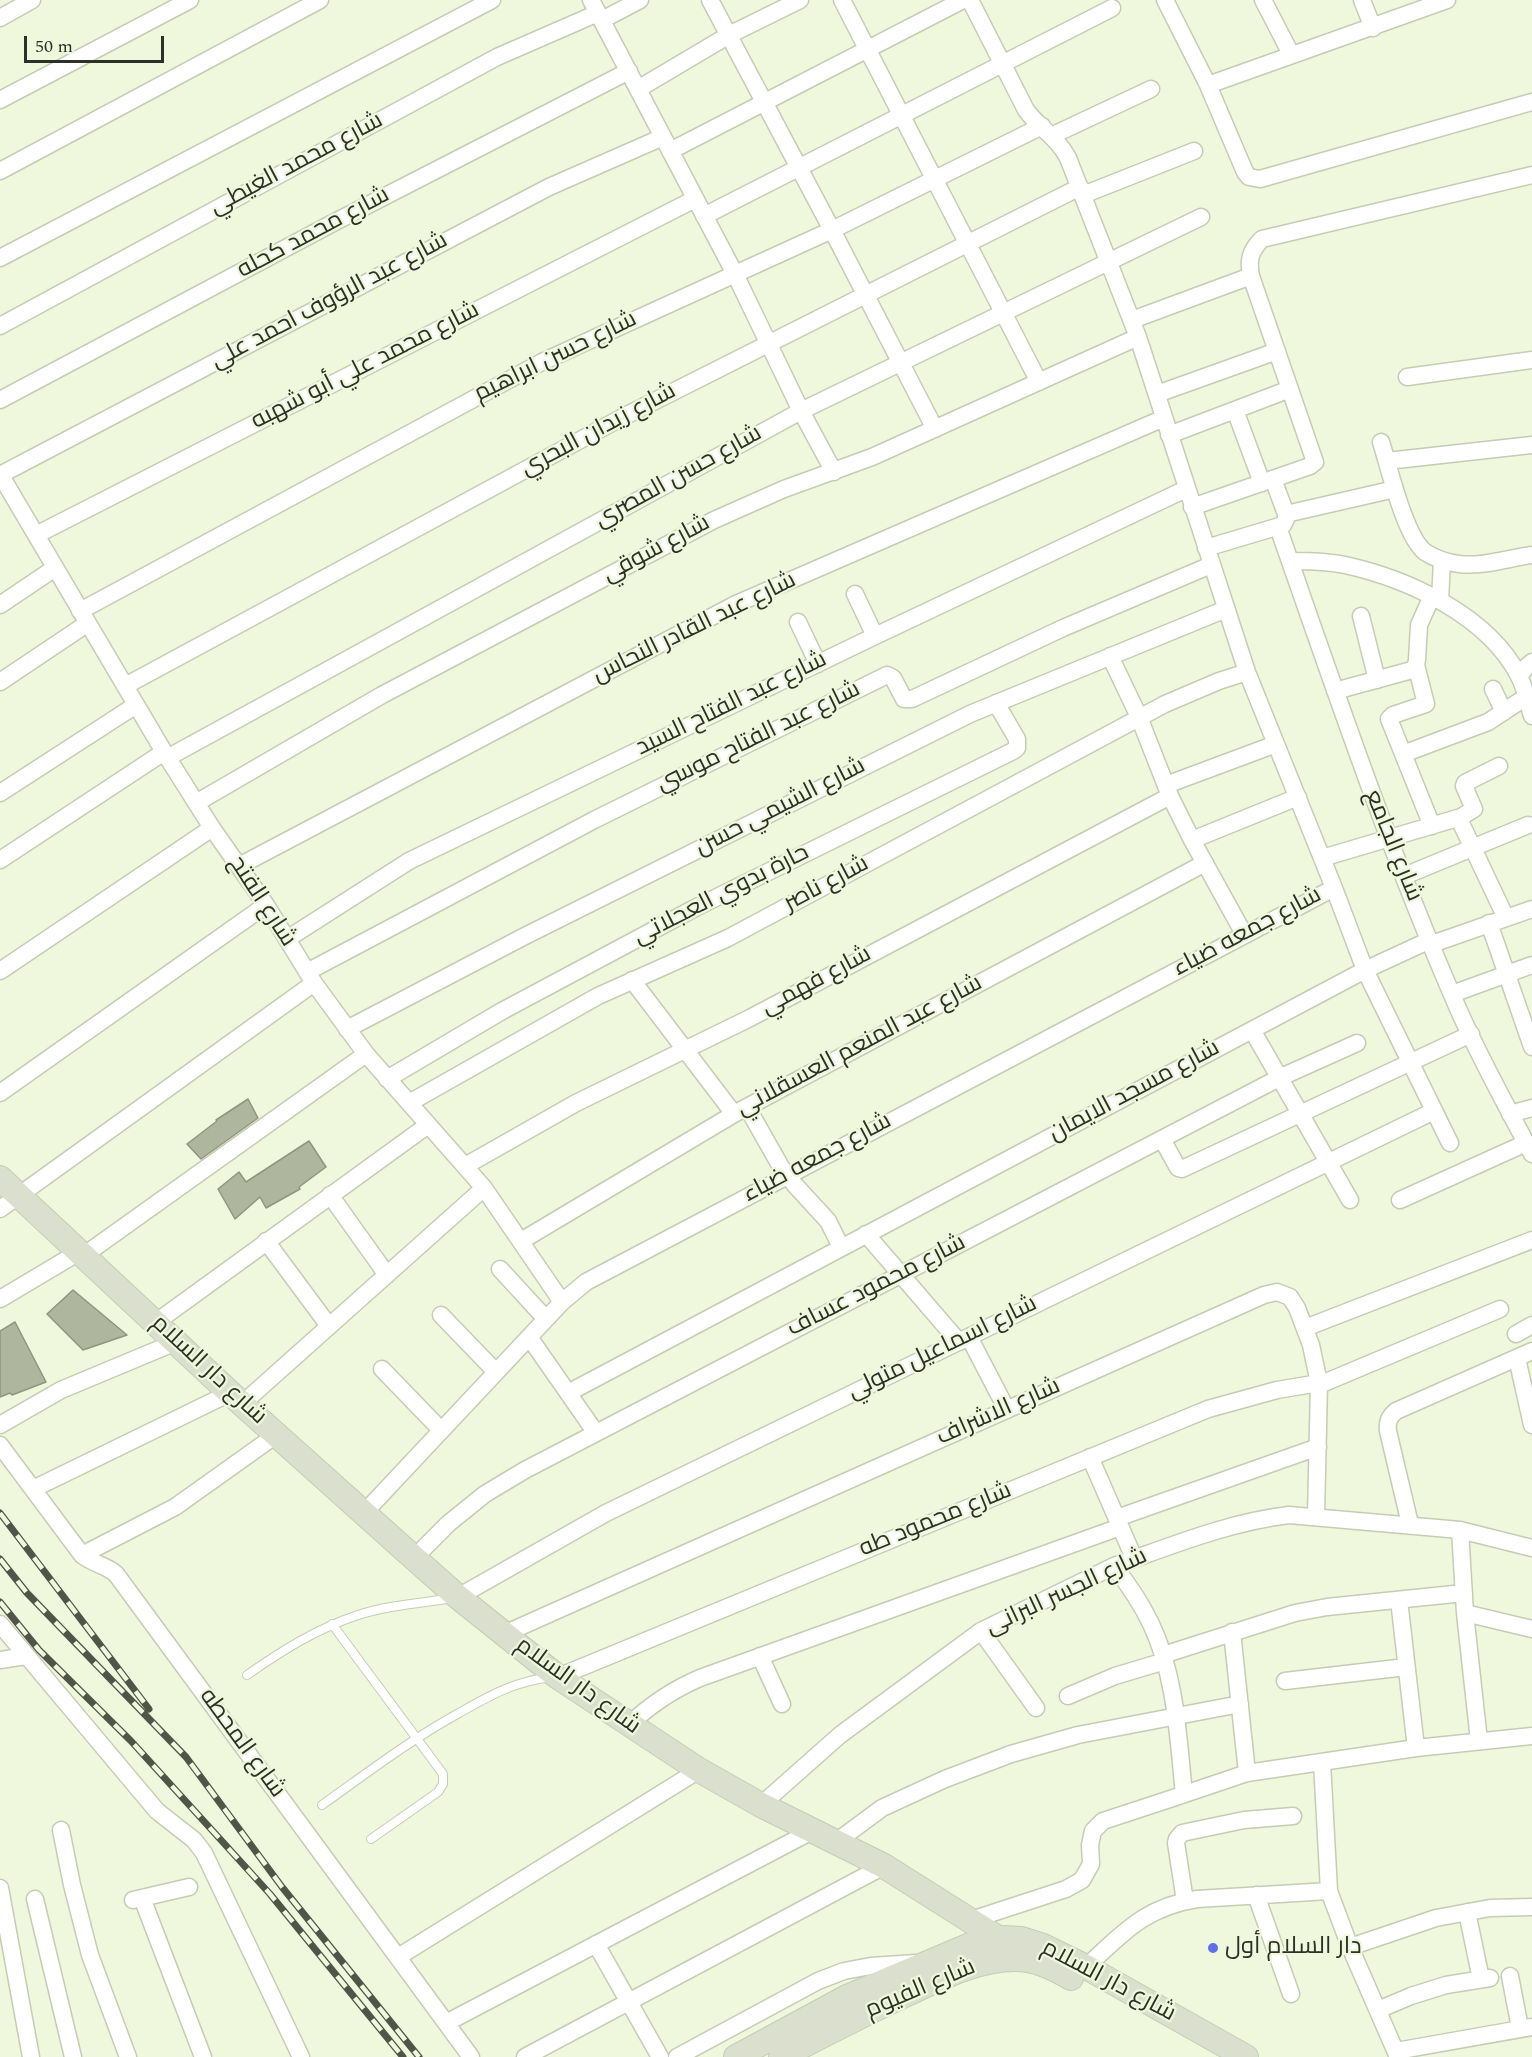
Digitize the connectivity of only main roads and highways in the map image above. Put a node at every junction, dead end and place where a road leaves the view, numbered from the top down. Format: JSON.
{"nodes":[{"id":1,"x":0,"y":1178,"type":"edge"},
{"id":2,"x":9,"y":1203,"type":"edge"},
{"id":3,"x":998,"y":1938,"type":"junction"},
{"id":4,"x":1021,"y":1959,"type":"joint"},
{"id":5,"x":852,"y":2008,"type":"junction"},
{"id":6,"x":736,"y":2057,"type":"edge"},
{"id":7,"x":781,"y":2057,"type":"edge"},
{"id":8,"x":1213,"y":2057,"type":"edge"},
{"id":9,"x":1246,"y":2057,"type":"edge"}],
"edges":[{"from":1,"to":2,"type":"main road","name":"شارع دار السلام"},
{"from":2,"to":3,"type":"main road","name":"شارع دار السلام"},
{"from":3,"to":5,"type":"main road","name":"شارع الفيوم"},
{"from":3,"to":9,"type":"main road","name":"شارع دار السلام"},
{"from":4,"to":5,"type":"main road","name":"شارع الفيوم"},
{"from":4,"to":8,"type":"main road","name":"شارع دار السلام"},
{"from":5,"to":6,"type":"main road"},
{"from":5,"to":7,"type":"main road"}]}
